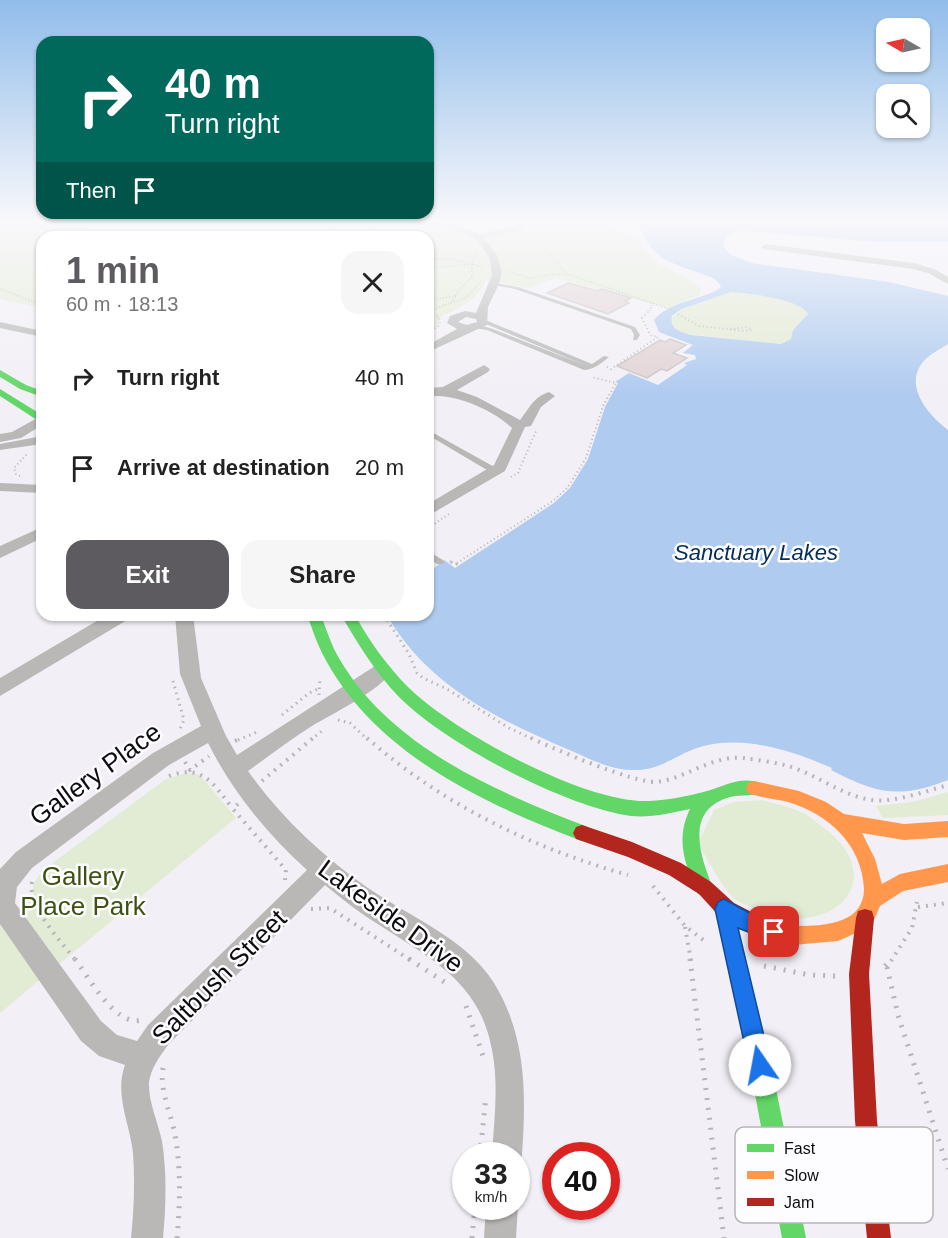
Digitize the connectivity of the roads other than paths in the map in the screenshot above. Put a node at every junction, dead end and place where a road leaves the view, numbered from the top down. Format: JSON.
{"nodes":[{"id":1,"x":496,"y":280,"type":"edge"},
{"id":2,"x":494,"y":286,"type":"junction"},
{"id":3,"x":484,"y":301,"type":"junction"},
{"id":4,"x":458,"y":320,"type":"junction"},
{"id":5,"x":477,"y":323,"type":"junction"},
{"id":6,"x":0,"y":325,"type":"edge"},
{"id":7,"x":36,"y":333,"type":"edge"},
{"id":8,"x":434,"y":337,"type":"edge"},
{"id":9,"x":635,"y":339,"type":"dead end"},
{"id":10,"x":434,"y":346,"type":"edge"},
{"id":11,"x":606,"y":357,"type":"dead end"},
{"id":12,"x":484,"y":369,"type":"dead end"},
{"id":13,"x":0,"y":373,"type":"edge"},
{"id":14,"x":447,"y":390,"type":"junction"},
{"id":15,"x":434,"y":391,"type":"edge"},
{"id":16,"x":0,"y":392,"type":"edge"},
{"id":17,"x":36,"y":392,"type":"edge"},
{"id":18,"x":549,"y":396,"type":"dead end"},
{"id":19,"x":36,"y":417,"type":"edge"},
{"id":20,"x":36,"y":423,"type":"edge"},
{"id":21,"x":517,"y":425,"type":"junction"},
{"id":22,"x":434,"y":435,"type":"edge"},
{"id":23,"x":0,"y":438,"type":"edge"},
{"id":24,"x":36,"y":441,"type":"edge"},
{"id":25,"x":0,"y":447,"type":"edge"},
{"id":26,"x":495,"y":471,"type":"junction"},
{"id":27,"x":0,"y":488,"type":"edge"},
{"id":28,"x":36,"y":489,"type":"edge"},
{"id":29,"x":434,"y":504,"type":"edge"},
{"id":30,"x":36,"y":535,"type":"edge"},
{"id":31,"x":0,"y":553,"type":"edge"},
{"id":32,"x":434,"y":557,"type":"edge"},
{"id":33,"x":444,"y":561,"type":"road end"},
{"id":34,"x":111,"y":621,"type":"edge"},
{"id":35,"x":185,"y":621,"type":"edge"},
{"id":36,"x":338,"y":625,"type":"edge"},
{"id":37,"x":382,"y":671,"type":"junction"},
{"id":38,"x":0,"y":688,"type":"edge"},
{"id":39,"x":355,"y":691,"type":"junction"},
{"id":40,"x":216,"y":739,"type":"junction"},
{"id":41,"x":233,"y":770,"type":"junction"},
{"id":42,"x":704,"y":799,"type":"junction"},
{"id":43,"x":841,"y":821,"type":"junction"},
{"id":44,"x":948,"y":829,"type":"edge"},
{"id":45,"x":324,"y":870,"type":"junction"},
{"id":46,"x":948,"y":873,"type":"edge"},
{"id":47,"x":704,"y":888,"type":"junction"},
{"id":48,"x":874,"y":899,"type":"junction"},
{"id":49,"x":724,"y":909,"type":"junction"},
{"id":50,"x":865,"y":918,"type":"junction"},
{"id":51,"x":148,"y":1049,"type":"junction"},
{"id":52,"x":771,"y":1127,"type":"edge"},
{"id":53,"x":867,"y":1127,"type":"edge"},
{"id":54,"x":508,"y":1142,"type":"edge"},
{"id":55,"x":501,"y":1220,"type":"edge"},
{"id":56,"x":791,"y":1223,"type":"edge"},
{"id":57,"x":877,"y":1223,"type":"edge"},
{"id":58,"x":147,"y":1238,"type":"edge"},
{"id":59,"x":500,"y":1238,"type":"edge"},
{"id":60,"x":794,"y":1238,"type":"edge"},
{"id":61,"x":879,"y":1238,"type":"edge"}],
"edges":[{"from":1,"to":2,"type":"street"},
{"from":2,"to":3,"type":"street"},
{"from":2,"to":9,"type":"lane"},
{"from":3,"to":4,"type":"street"},
{"from":3,"to":5,"type":"street"},
{"from":4,"to":5,"type":"street"},
{"from":4,"to":5,"type":"street"},
{"from":4,"to":8,"type":"street"},
{"from":5,"to":10,"type":"street"},
{"from":5,"to":11,"type":"lane"},
{"from":6,"to":7,"type":"street"},
{"from":12,"to":14,"type":"street"},
{"from":13,"to":17,"type":"street"},
{"from":14,"to":15,"type":"street"},
{"from":14,"to":21,"type":"street"},
{"from":16,"to":19,"type":"street"},
{"from":18,"to":21,"type":"street"},
{"from":20,"to":23,"type":"street"},
{"from":21,"to":26,"type":"street"},
{"from":22,"to":26,"type":"lane"},
{"from":24,"to":25,"type":"street"},
{"from":26,"to":29,"type":"street"},
{"from":27,"to":28,"type":"street"},
{"from":30,"to":31,"type":"street"},
{"from":32,"to":33,"type":"lane"},
{"from":34,"to":38,"type":"street"},
{"from":35,"to":40,"type":"street","name":"Lakeside Drive"},
{"from":36,"to":37,"type":"street"},
{"from":36,"to":39,"type":"street"},
{"from":37,"to":39,"type":"street"},
{"from":37,"to":42,"type":"street"},
{"from":39,"to":41,"type":"street"},
{"from":39,"to":47,"type":"street"},
{"from":40,"to":41,"type":"street","name":"Lakeside Drive"},
{"from":40,"to":51,"type":"street","name":"Gallery Place"},
{"from":41,"to":45,"type":"street","name":"Lakeside Drive"},
{"from":42,"to":43,"type":"street"},
{"from":42,"to":47,"type":"street"},
{"from":43,"to":44,"type":"street"},
{"from":43,"to":48,"type":"street"},
{"from":45,"to":51,"type":"street","name":"Saltbush Street"},
{"from":45,"to":54,"type":"street","name":"Lakeside Drive"},
{"from":46,"to":48,"type":"street"},
{"from":47,"to":49,"type":"street"},
{"from":48,"to":50,"type":"street"},
{"from":49,"to":50,"type":"street"},
{"from":49,"to":52,"type":"street"},
{"from":50,"to":53,"type":"street"},
{"from":51,"to":58,"type":"street","name":"Saltbush Street"},
{"from":55,"to":59,"type":"street"},
{"from":56,"to":60,"type":"street"},
{"from":57,"to":61,"type":"street"}]}
